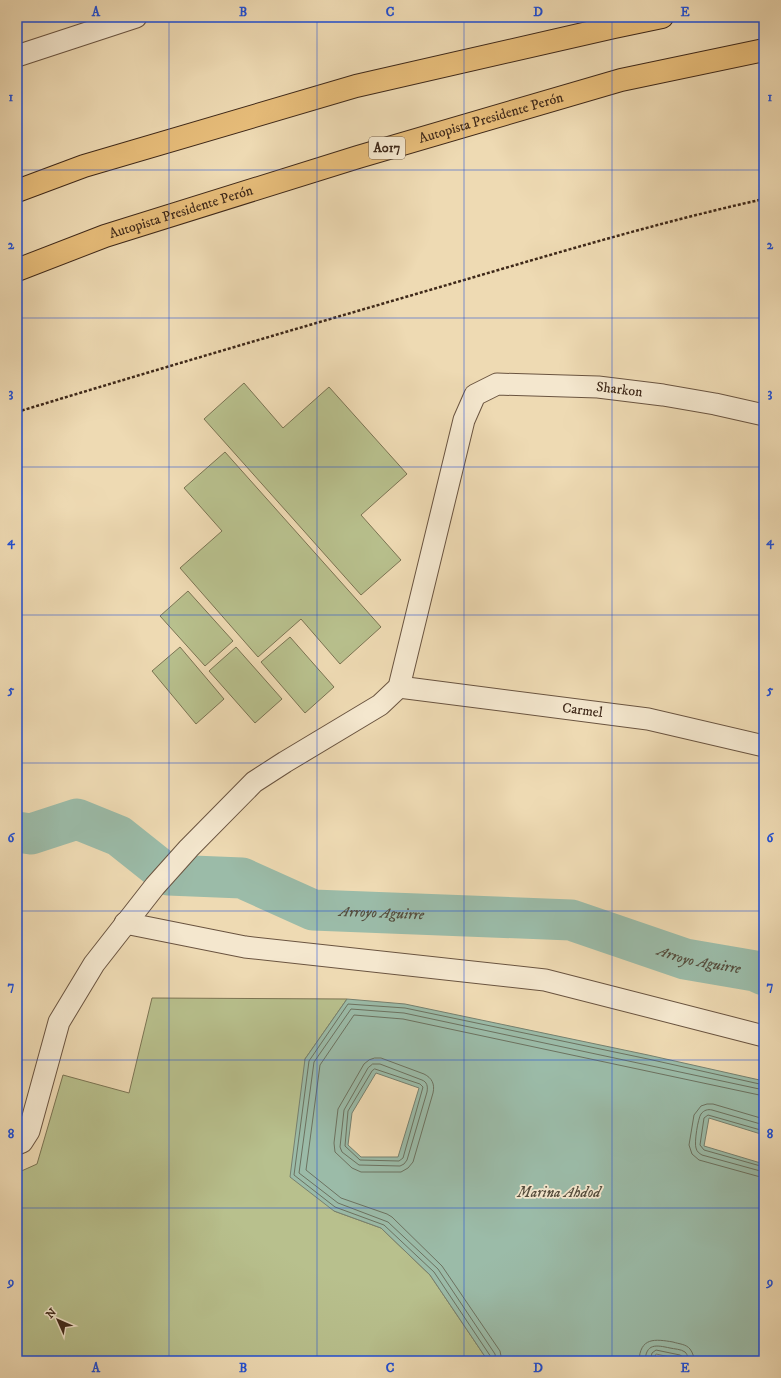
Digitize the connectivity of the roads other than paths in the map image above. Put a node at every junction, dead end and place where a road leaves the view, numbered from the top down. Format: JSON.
{"nodes":[{"id":1,"x":136,"y":17,"type":"edge"},
{"id":2,"x":662,"y":17,"type":"edge"},
{"id":3,"x":764,"y":50,"type":"edge"},
{"id":4,"x":17,"y":56,"type":"edge"},
{"id":5,"x":17,"y":191,"type":"edge"},
{"id":6,"x":17,"y":270,"type":"edge"},
{"id":7,"x":764,"y":415,"type":"edge"},
{"id":8,"x":399,"y":687,"type":"junction"},
{"id":9,"x":764,"y":746,"type":"edge"},
{"id":10,"x":125,"y":923,"type":"junction"},
{"id":11,"x":764,"y":1036,"type":"edge"},
{"id":12,"x":17,"y":1144,"type":"edge"}],
"edges":[{"from":1,"to":4,"type":"street"},
{"from":2,"to":5,"type":"highway"},
{"from":3,"to":6,"type":"highway","name":"Autopista Presidente Perón","number":"A017"},
{"from":7,"to":8,"type":"street","name":"Sharkon"},
{"from":8,"to":9,"type":"street","name":"Carmel"},
{"from":8,"to":10,"type":"street"},
{"from":10,"to":11,"type":"street"},
{"from":10,"to":12,"type":"street"}]}
